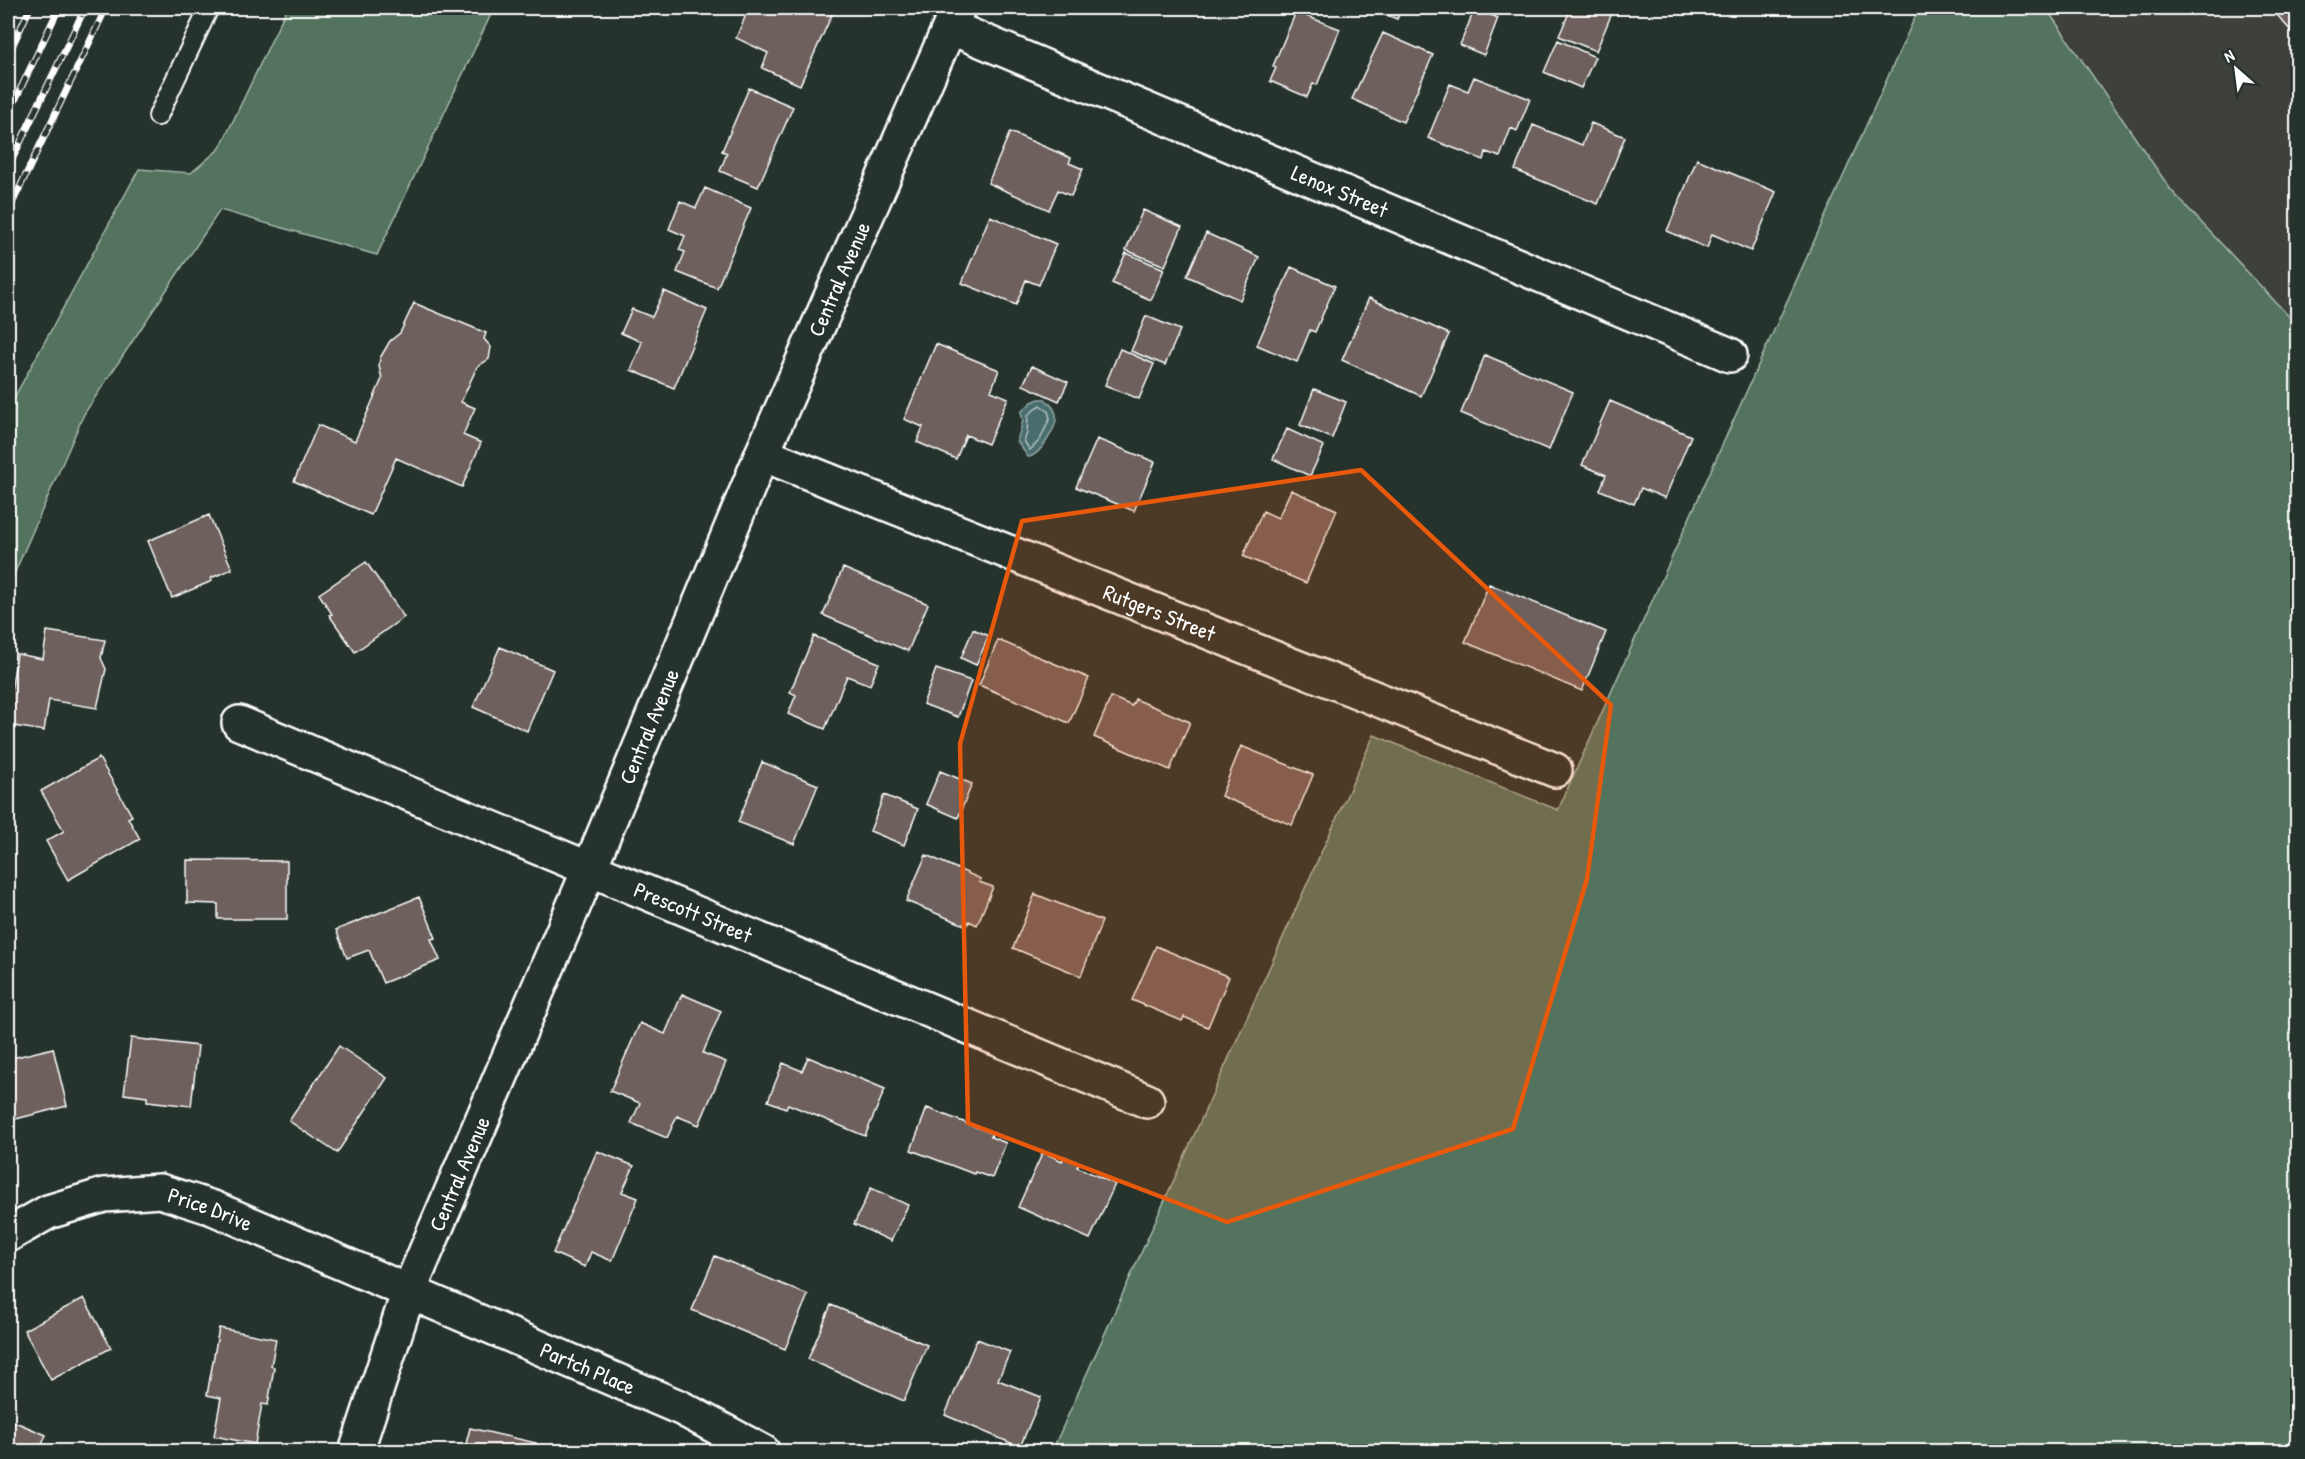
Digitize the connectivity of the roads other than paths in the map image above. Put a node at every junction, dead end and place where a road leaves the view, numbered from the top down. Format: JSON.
{"nodes":[{"id":1,"x":209,"y":8,"type":"edge"},
{"id":2,"x":954,"y":17,"type":"edge"},
{"id":3,"x":158,"y":116,"type":"dead end"},
{"id":4,"x":1730,"y":355,"type":"dead end"},
{"id":5,"x":762,"y":454,"type":"junction"},
{"id":6,"x":239,"y":723,"type":"dead end"},
{"id":7,"x":1555,"y":770,"type":"dead end"},
{"id":8,"x":589,"y":870,"type":"junction"},
{"id":9,"x":1147,"y":1101,"type":"dead end"},
{"id":10,"x":8,"y":1235,"type":"edge"},
{"id":11,"x":409,"y":1291,"type":"junction"},
{"id":12,"x":356,"y":1452,"type":"edge"},
{"id":13,"x":764,"y":1452,"type":"edge"}],
"edges":[{"from":1,"to":3,"type":"lane"},
{"from":2,"to":4,"type":"street","name":"Lenox Street"},
{"from":2,"to":5,"type":"street","name":"Central Avenue"},
{"from":5,"to":7,"type":"street","name":"Rutgers Street"},
{"from":5,"to":8,"type":"street","name":"Central Avenue"},
{"from":6,"to":8,"type":"street","name":"Prescott Street"},
{"from":8,"to":9,"type":"street","name":"Prescott Street"},
{"from":8,"to":11,"type":"street","name":"Central Avenue"},
{"from":10,"to":11,"type":"street","name":"Price Drive"},
{"from":11,"to":12,"type":"street","name":"Central Avenue"},
{"from":11,"to":13,"type":"street","name":"Partch Place"}]}
